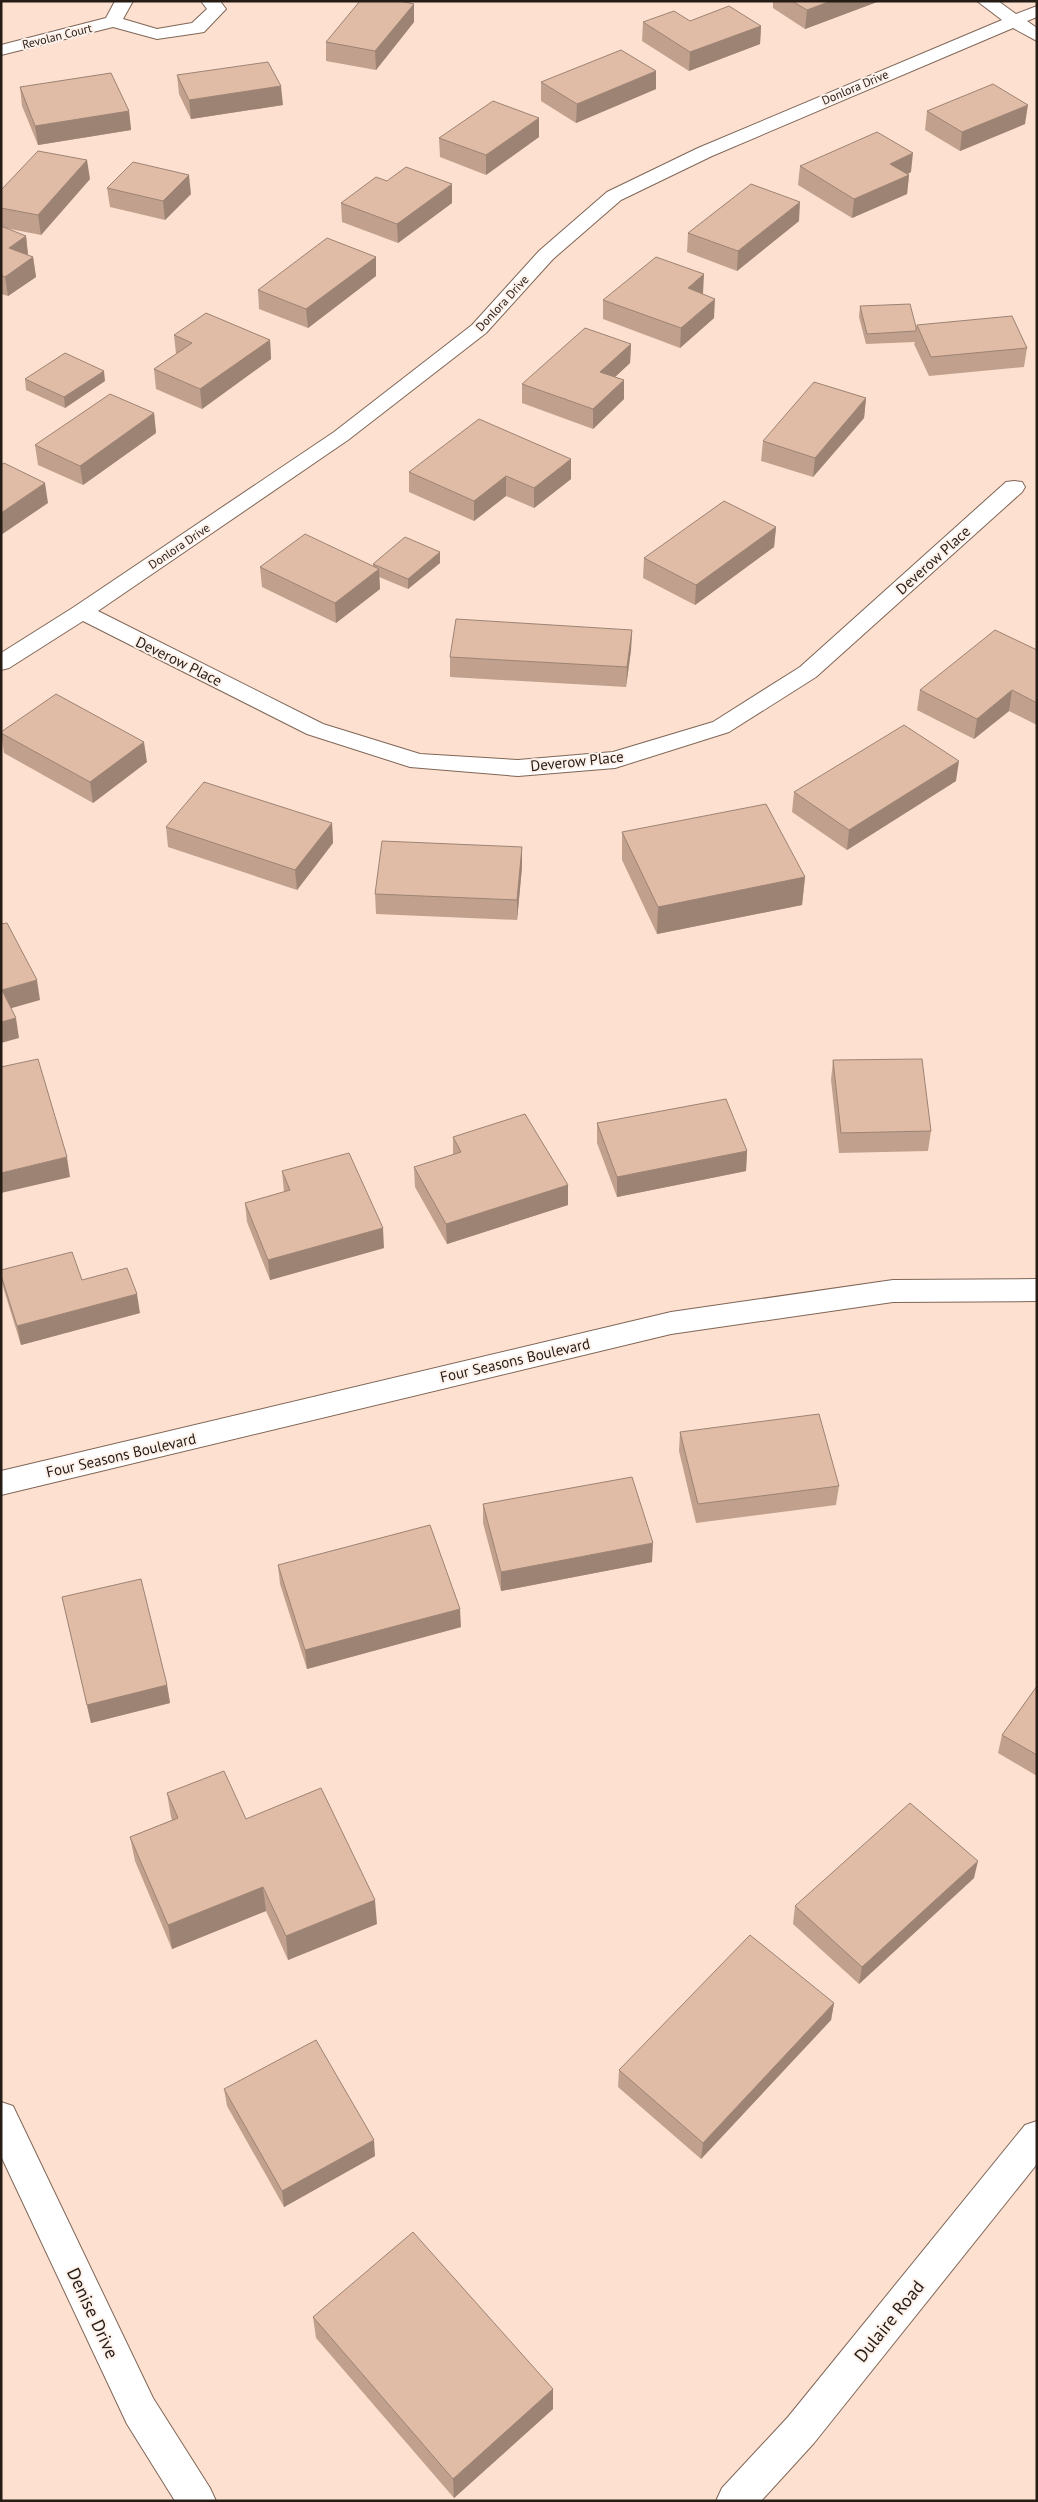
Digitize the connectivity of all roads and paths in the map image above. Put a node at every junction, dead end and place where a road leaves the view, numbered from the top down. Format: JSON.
{"nodes":[{"id":1,"x":124,"y":1,"type":"edge"},
{"id":2,"x":210,"y":1,"type":"edge"},
{"id":3,"x":986,"y":1,"type":"edge"},
{"id":4,"x":1037,"y":11,"type":"edge"},
{"id":5,"x":1013,"y":20,"type":"junction"},
{"id":6,"x":113,"y":22,"type":"junction"},
{"id":7,"x":1037,"y":36,"type":"edge"},
{"id":8,"x":1,"y":50,"type":"edge"},
{"id":9,"x":1014,"y":487,"type":"dead end"},
{"id":10,"x":82,"y":612,"type":"junction"},
{"id":11,"x":1,"y":663,"type":"edge"},
{"id":12,"x":1037,"y":1290,"type":"edge"},
{"id":13,"x":1,"y":1484,"type":"edge"},
{"id":14,"x":1,"y":2118,"type":"edge"},
{"id":15,"x":1037,"y":2137,"type":"edge"},
{"id":16,"x":197,"y":2501,"type":"edge"},
{"id":17,"x":735,"y":2501,"type":"edge"}],
"edges":[{"from":1,"to":6,"type":"street","name":"Revolan Court"},
{"from":2,"to":6,"type":"street","name":"Revolan Court"},
{"from":3,"to":5,"type":"street"},
{"from":4,"to":5,"type":"street","name":"Donlora Drive"},
{"from":5,"to":7,"type":"street"},
{"from":5,"to":10,"type":"street","name":"Donlora Drive"},
{"from":6,"to":8,"type":"street","name":"Revolan Court"},
{"from":9,"to":10,"type":"street","name":"Deverow Place"},
{"from":10,"to":11,"type":"street","name":"Donlora Drive"},
{"from":12,"to":13,"type":"street","name":"Four Seasons Boulevard"},
{"from":14,"to":16,"type":"street","name":"Denise Drive"},
{"from":15,"to":17,"type":"street","name":"Dulaire Road"}]}
